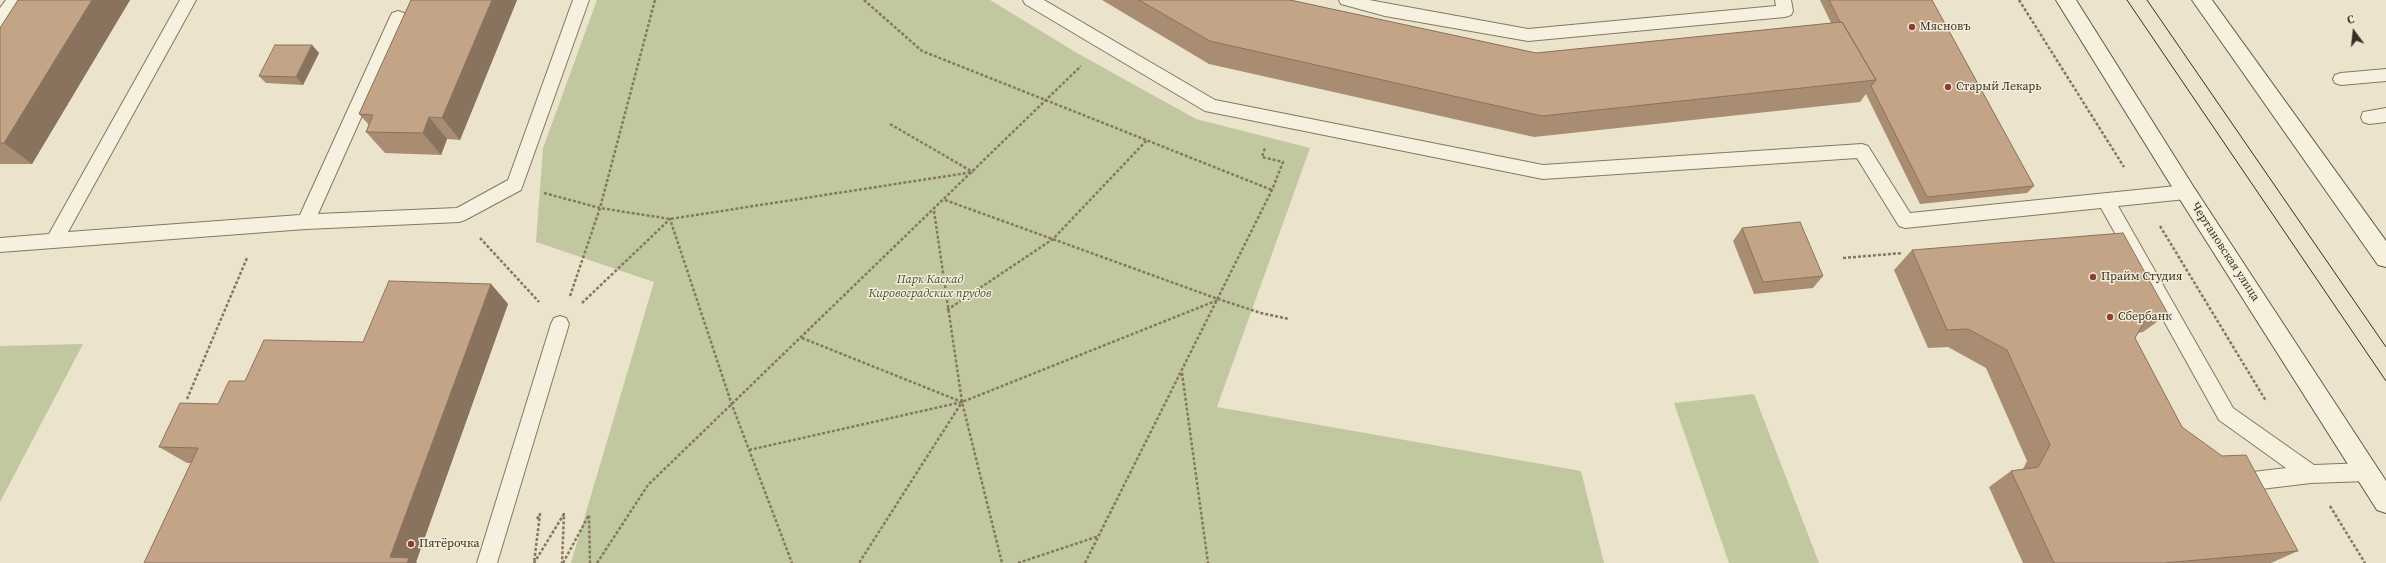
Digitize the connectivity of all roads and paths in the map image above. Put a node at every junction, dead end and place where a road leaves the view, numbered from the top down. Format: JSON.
{"nodes":[{"id":1,"x":14,"y":0,"type":"edge"},
{"id":2,"x":188,"y":0,"type":"edge"},
{"id":3,"x":581,"y":0,"type":"edge"},
{"id":4,"x":655,"y":0,"type":"edge"},
{"id":5,"x":864,"y":0,"type":"edge"},
{"id":6,"x":1031,"y":0,"type":"edge"},
{"id":7,"x":1347,"y":0,"type":"edge"},
{"id":8,"x":1783,"y":0,"type":"edge"},
{"id":9,"x":2019,"y":0,"type":"edge"},
{"id":10,"x":2066,"y":0,"type":"edge"},
{"id":11,"x":2202,"y":0,"type":"edge"},
{"id":12,"x":398,"y":17,"type":"dead end"},
{"id":13,"x":0,"y":21,"type":"edge"},
{"id":14,"x":1104,"y":42,"type":"junction"},
{"id":15,"x":2386,"y":74,"type":"edge"},
{"id":16,"x":2341,"y":79,"type":"dead end"},
{"id":17,"x":1047,"y":100,"type":"junction"},
{"id":18,"x":2386,"y":115,"type":"edge"},
{"id":19,"x":2369,"y":117,"type":"dead end"},
{"id":20,"x":1276,"y":119,"type":"junction"},
{"id":21,"x":890,"y":124,"type":"dead end"},
{"id":22,"x":1147,"y":140,"type":"junction"},
{"id":23,"x":973,"y":172,"type":"junction"},
{"id":24,"x":515,"y":185,"type":"junction"},
{"id":25,"x":1272,"y":190,"type":"junction"},
{"id":26,"x":2186,"y":192,"type":"junction"},
{"id":27,"x":2142,"y":196,"type":"junction"},
{"id":28,"x":945,"y":200,"type":"junction"},
{"id":29,"x":2105,"y":200,"type":"junction"},
{"id":30,"x":600,"y":208,"type":"junction"},
{"id":31,"x":934,"y":210,"type":"junction"},
{"id":32,"x":459,"y":215,"type":"junction"},
{"id":33,"x":670,"y":219,"type":"junction"},
{"id":34,"x":306,"y":222,"type":"junction"},
{"id":35,"x":260,"y":225,"type":"junction"},
{"id":36,"x":1053,"y":239,"type":"junction"},
{"id":37,"x":54,"y":241,"type":"junction"},
{"id":38,"x":0,"y":246,"type":"edge"},
{"id":39,"x":2386,"y":258,"type":"edge"},
{"id":40,"x":1218,"y":300,"type":"junction"},
{"id":41,"x":947,"y":310,"type":"junction"},
{"id":42,"x":1289,"y":319,"type":"dead end"},
{"id":43,"x":560,"y":324,"type":"junction"},
{"id":44,"x":802,"y":338,"type":"junction"},
{"id":45,"x":1182,"y":373,"type":"junction"},
{"id":46,"x":187,"y":399,"type":"dead end"},
{"id":47,"x":962,"y":402,"type":"junction"},
{"id":48,"x":732,"y":405,"type":"junction"},
{"id":49,"x":2270,"y":407,"type":"dead end"},
{"id":50,"x":749,"y":450,"type":"junction"},
{"id":51,"x":2366,"y":472,"type":"junction"},
{"id":52,"x":2311,"y":474,"type":"junction"},
{"id":53,"x":2224,"y":484,"type":"edge"},
{"id":54,"x":2386,"y":502,"type":"edge"},
{"id":55,"x":1099,"y":536,"type":"junction"},
{"id":56,"x":487,"y":563,"type":"edge"},
{"id":57,"x":563,"y":563,"type":"edge"},
{"id":58,"x":590,"y":563,"type":"edge"},
{"id":59,"x":597,"y":563,"type":"edge"},
{"id":60,"x":792,"y":563,"type":"edge"},
{"id":61,"x":859,"y":563,"type":"edge"},
{"id":62,"x":1002,"y":563,"type":"edge"},
{"id":63,"x":1018,"y":563,"type":"edge"},
{"id":64,"x":1086,"y":563,"type":"edge"},
{"id":65,"x":1208,"y":563,"type":"edge"},
{"id":66,"x":2364,"y":563,"type":"edge"}],
"edges":[{"from":1,"to":13,"type":"lane"},
{"from":2,"to":37,"type":"lane"},
{"from":3,"to":24,"type":"lane"},
{"from":4,"to":30,"type":"path"},
{"from":5,"to":17,"type":"path"},
{"from":6,"to":14,"type":"lane"},
{"from":7,"to":8,"type":"lane"},
{"from":9,"to":27,"type":"path"},
{"from":10,"to":26,"type":"main road","name":"Чертановская улица"},
{"from":11,"to":39,"type":"main road"},
{"from":12,"to":34,"type":"lane"},
{"from":14,"to":17,"type":"path"},
{"from":14,"to":20,"type":"lane"},
{"from":15,"to":16,"type":"lane"},
{"from":17,"to":22,"type":"path"},
{"from":17,"to":23,"type":"path"},
{"from":18,"to":19,"type":"lane"},
{"from":20,"to":25,"type":"path"},
{"from":20,"to":29,"type":"lane"},
{"from":21,"to":23,"type":"path"},
{"from":22,"to":25,"type":"path"},
{"from":22,"to":36,"type":"path"},
{"from":23,"to":28,"type":"path"},
{"from":23,"to":33,"type":"path"},
{"from":24,"to":30,"type":"path"},
{"from":24,"to":32,"type":"lane"},
{"from":25,"to":40,"type":"path"},
{"from":26,"to":27,"type":"lane"},
{"from":26,"to":51,"type":"main road","name":"Чертановская улица"},
{"from":27,"to":29,"type":"lane"},
{"from":27,"to":49,"type":"path"},
{"from":28,"to":31,"type":"path"},
{"from":28,"to":36,"type":"path"},
{"from":29,"to":52,"type":"lane"},
{"from":30,"to":33,"type":"path"},
{"from":30,"to":43,"type":"path"},
{"from":31,"to":41,"type":"path"},
{"from":31,"to":44,"type":"path"},
{"from":32,"to":34,"type":"lane"},
{"from":32,"to":43,"type":"path"},
{"from":33,"to":43,"type":"path"},
{"from":33,"to":48,"type":"path"},
{"from":34,"to":35,"type":"lane"},
{"from":35,"to":37,"type":"lane"},
{"from":35,"to":46,"type":"path"},
{"from":36,"to":40,"type":"path"},
{"from":36,"to":41,"type":"path"},
{"from":37,"to":38,"type":"lane"},
{"from":40,"to":42,"type":"path"},
{"from":40,"to":45,"type":"path"},
{"from":40,"to":47,"type":"path"},
{"from":41,"to":47,"type":"path"},
{"from":43,"to":56,"type":"lane"},
{"from":44,"to":47,"type":"path"},
{"from":44,"to":48,"type":"path"},
{"from":45,"to":55,"type":"path"},
{"from":45,"to":65,"type":"path"},
{"from":47,"to":50,"type":"path"},
{"from":47,"to":61,"type":"path"},
{"from":47,"to":62,"type":"path"},
{"from":48,"to":50,"type":"path"},
{"from":48,"to":59,"type":"path"},
{"from":50,"to":60,"type":"path"},
{"from":51,"to":52,"type":"lane"},
{"from":51,"to":54,"type":"main road","name":"Чертановская улица"},
{"from":52,"to":53,"type":"lane"},
{"from":52,"to":66,"type":"path"},
{"from":55,"to":63,"type":"path"},
{"from":55,"to":64,"type":"path"},
{"from":57,"to":58,"type":"path"}]}
